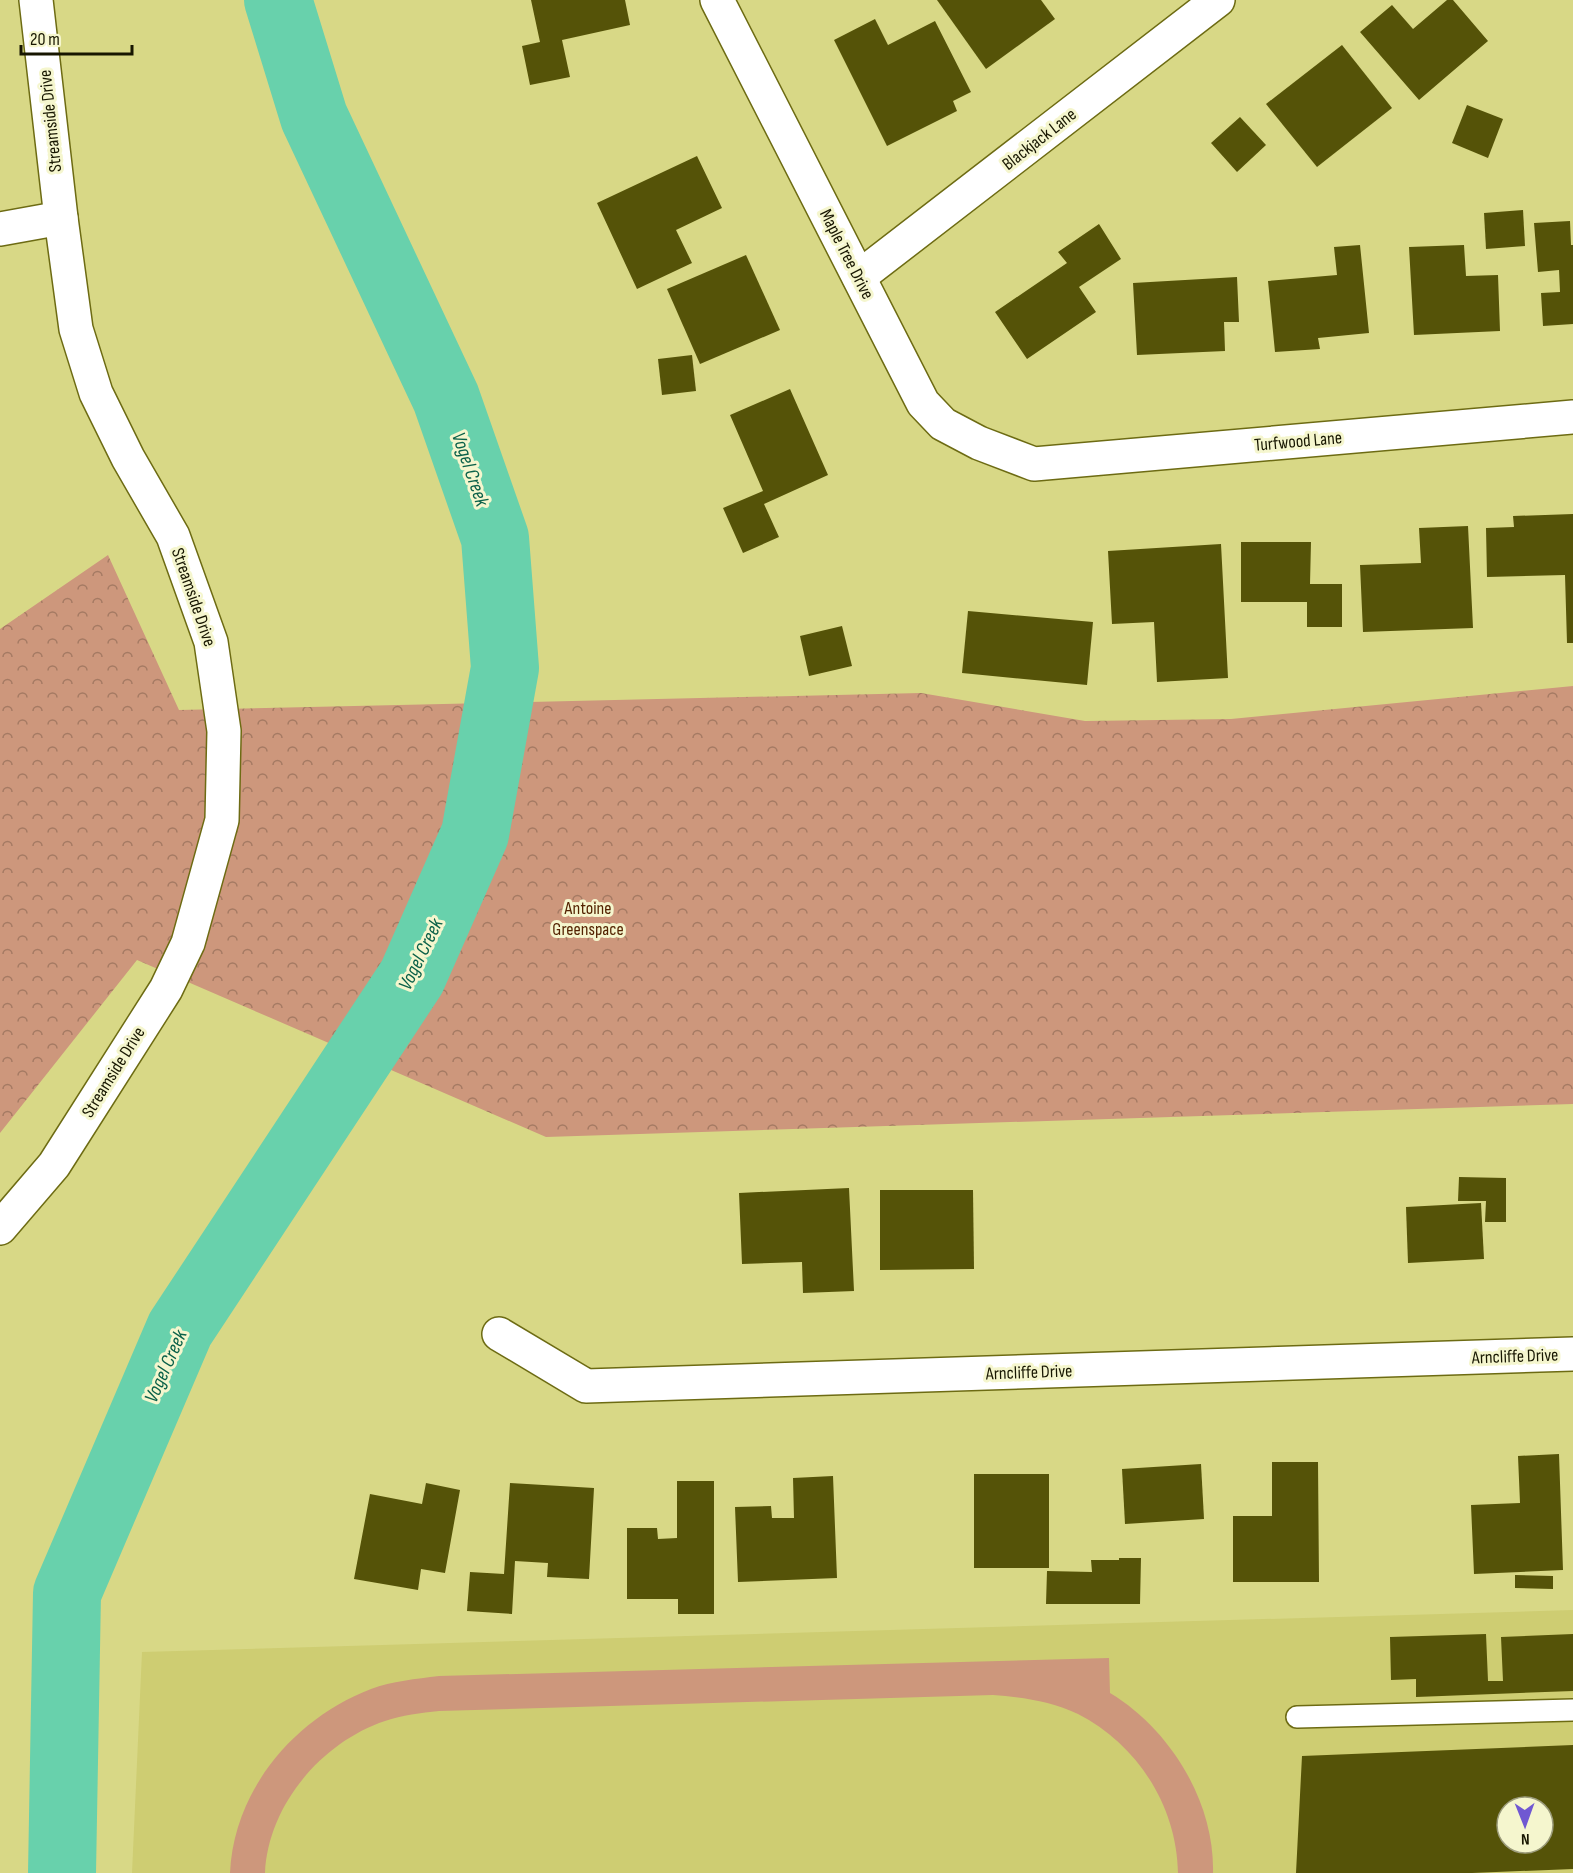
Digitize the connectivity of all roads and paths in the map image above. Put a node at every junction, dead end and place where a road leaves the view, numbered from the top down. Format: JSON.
{"nodes":[{"id":1,"x":36,"y":0,"type":"edge"},
{"id":2,"x":717,"y":0,"type":"edge"},
{"id":3,"x":1218,"y":0,"type":"edge"},
{"id":4,"x":61,"y":218,"type":"junction"},
{"id":5,"x":0,"y":229,"type":"edge"},
{"id":6,"x":859,"y":278,"type":"junction"},
{"id":7,"x":1573,"y":417,"type":"edge"},
{"id":8,"x":1024,"y":460,"type":"joint"},
{"id":9,"x":0,"y":1228,"type":"edge"},
{"id":10,"x":500,"y":1334,"type":"dead end"},
{"id":11,"x":1573,"y":1354,"type":"edge"},
{"id":12,"x":1573,"y":1710,"type":"edge"},
{"id":13,"x":1297,"y":1717,"type":"dead end"}],
"edges":[{"from":1,"to":4,"type":"street","name":"Streamside Drive"},
{"from":2,"to":6,"type":"street","name":"Maple Tree Drive"},
{"from":3,"to":6,"type":"street","name":"Blackjack Lane"},
{"from":4,"to":5,"type":"street"},
{"from":4,"to":9,"type":"street","name":"Streamside Drive"},
{"from":6,"to":8,"type":"street","name":"Maple Tree Drive"},
{"from":7,"to":8,"type":"street","name":"Turfwood Lane"},
{"from":10,"to":11,"type":"street","name":"Arncliffe Drive"},
{"from":12,"to":13,"type":"lane"}]}
